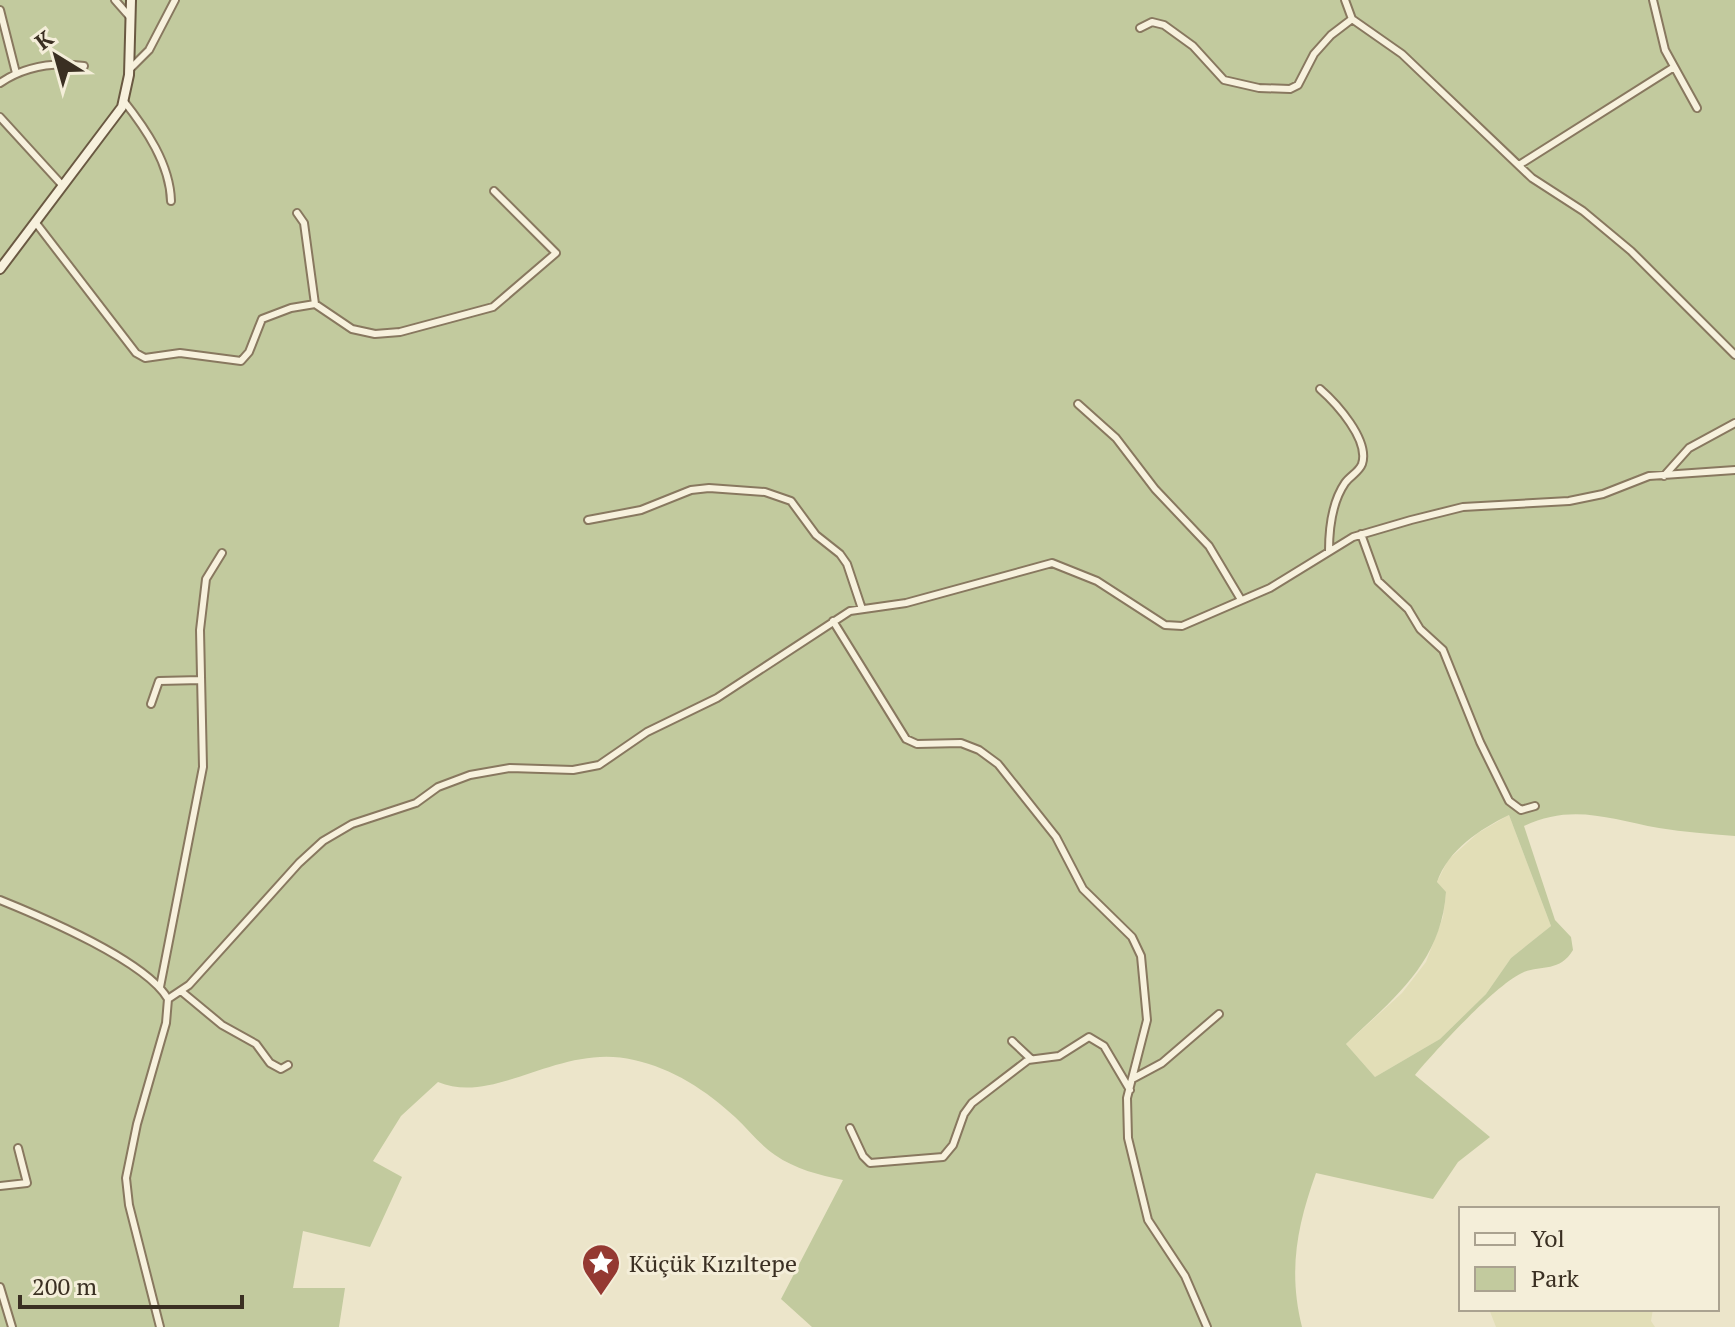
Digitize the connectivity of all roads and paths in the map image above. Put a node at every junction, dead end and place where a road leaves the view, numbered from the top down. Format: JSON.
{"nodes":[{"id":1,"x":115,"y":0,"type":"edge"},
{"id":2,"x":131,"y":0,"type":"edge"},
{"id":3,"x":175,"y":0,"type":"edge"},
{"id":4,"x":1345,"y":0,"type":"edge"},
{"id":5,"x":1653,"y":0,"type":"edge"},
{"id":6,"x":0,"y":10,"type":"edge"},
{"id":7,"x":130,"y":17,"type":"junction"},
{"id":8,"x":1352,"y":19,"type":"junction"},
{"id":9,"x":1140,"y":28,"type":"dead end"},
{"id":10,"x":84,"y":66,"type":"dead end"},
{"id":11,"x":1674,"y":67,"type":"junction"},
{"id":12,"x":129,"y":70,"type":"junction"},
{"id":13,"x":16,"y":73,"type":"junction"},
{"id":14,"x":0,"y":83,"type":"edge"},
{"id":15,"x":123,"y":100,"type":"junction"},
{"id":16,"x":1697,"y":108,"type":"dead end"},
{"id":17,"x":0,"y":117,"type":"edge"},
{"id":18,"x":1519,"y":165,"type":"junction"},
{"id":19,"x":63,"y":186,"type":"junction"},
{"id":20,"x":494,"y":191,"type":"dead end"},
{"id":21,"x":171,"y":201,"type":"dead end"},
{"id":22,"x":297,"y":213,"type":"dead end"},
{"id":23,"x":36,"y":223,"type":"junction"},
{"id":24,"x":0,"y":269,"type":"edge"},
{"id":25,"x":315,"y":304,"type":"junction"},
{"id":26,"x":1735,"y":355,"type":"edge"},
{"id":27,"x":1320,"y":389,"type":"dead end"},
{"id":28,"x":1078,"y":404,"type":"dead end"},
{"id":29,"x":1735,"y":423,"type":"edge"},
{"id":30,"x":1735,"y":470,"type":"edge"},
{"id":31,"x":1664,"y":476,"type":"junction"},
{"id":32,"x":588,"y":520,"type":"dead end"},
{"id":33,"x":1361,"y":534,"type":"junction"},
{"id":34,"x":1329,"y":551,"type":"junction"},
{"id":35,"x":222,"y":553,"type":"dead end"},
{"id":36,"x":1240,"y":598,"type":"junction"},
{"id":37,"x":862,"y":609,"type":"junction"},
{"id":38,"x":833,"y":621,"type":"junction"},
{"id":39,"x":201,"y":680,"type":"junction"},
{"id":40,"x":151,"y":704,"type":"dead end"},
{"id":41,"x":1535,"y":806,"type":"dead end"},
{"id":42,"x":0,"y":900,"type":"edge"},
{"id":43,"x":160,"y":987,"type":"junction"},
{"id":44,"x":181,"y":991,"type":"junction"},
{"id":45,"x":168,"y":999,"type":"junction"},
{"id":46,"x":1219,"y":1014,"type":"dead end"},
{"id":47,"x":1012,"y":1041,"type":"dead end"},
{"id":48,"x":1031,"y":1059,"type":"junction"},
{"id":49,"x":288,"y":1065,"type":"dead end"},
{"id":50,"x":1134,"y":1078,"type":"junction"},
{"id":51,"x":1130,"y":1090,"type":"junction"},
{"id":52,"x":850,"y":1128,"type":"dead end"},
{"id":53,"x":18,"y":1148,"type":"dead end"},
{"id":54,"x":27,"y":1183,"type":"junction"},
{"id":55,"x":0,"y":1186,"type":"edge"},
{"id":56,"x":35,"y":1190,"type":"dead end"},
{"id":57,"x":0,"y":1287,"type":"edge"},
{"id":58,"x":12,"y":1327,"type":"edge"},
{"id":59,"x":160,"y":1327,"type":"edge"},
{"id":60,"x":1207,"y":1327,"type":"edge"}],
"edges":[{"from":1,"to":7,"type":"street"},
{"from":2,"to":7,"type":"street"},
{"from":3,"to":12,"type":"street"},
{"from":4,"to":8,"type":"street"},
{"from":5,"to":11,"type":"street"},
{"from":6,"to":13,"type":"street"},
{"from":7,"to":12,"type":"street"},
{"from":8,"to":9,"type":"street"},
{"from":8,"to":18,"type":"street"},
{"from":10,"to":13,"type":"street"},
{"from":11,"to":16,"type":"street"},
{"from":11,"to":18,"type":"street"},
{"from":12,"to":15,"type":"street"},
{"from":13,"to":14,"type":"street"},
{"from":15,"to":19,"type":"street"},
{"from":15,"to":21,"type":"street"},
{"from":17,"to":19,"type":"street"},
{"from":18,"to":26,"type":"street"},
{"from":19,"to":23,"type":"street"},
{"from":20,"to":25,"type":"street"},
{"from":22,"to":25,"type":"street"},
{"from":23,"to":24,"type":"street"},
{"from":23,"to":25,"type":"street"},
{"from":27,"to":34,"type":"street"},
{"from":28,"to":36,"type":"street"},
{"from":29,"to":31,"type":"street"},
{"from":30,"to":31,"type":"street"},
{"from":31,"to":33,"type":"street"},
{"from":32,"to":37,"type":"street"},
{"from":33,"to":34,"type":"street"},
{"from":33,"to":41,"type":"street"},
{"from":34,"to":36,"type":"street"},
{"from":35,"to":39,"type":"street"},
{"from":36,"to":37,"type":"street"},
{"from":37,"to":38,"type":"street"},
{"from":38,"to":44,"type":"street"},
{"from":38,"to":50,"type":"street"},
{"from":39,"to":40,"type":"street"},
{"from":39,"to":43,"type":"street"},
{"from":42,"to":43,"type":"street"},
{"from":43,"to":45,"type":"street"},
{"from":44,"to":45,"type":"street"},
{"from":44,"to":49,"type":"street"},
{"from":45,"to":59,"type":"street"},
{"from":46,"to":50,"type":"street"},
{"from":47,"to":48,"type":"street"},
{"from":48,"to":51,"type":"street"},
{"from":48,"to":52,"type":"street"},
{"from":50,"to":51,"type":"street"},
{"from":51,"to":60,"type":"street"},
{"from":53,"to":54,"type":"street"},
{"from":54,"to":55,"type":"street"},
{"from":54,"to":56,"type":"street"},
{"from":57,"to":58,"type":"street"}]}
